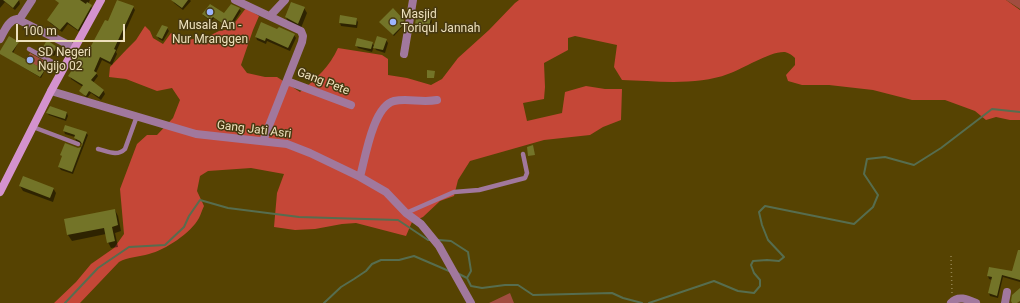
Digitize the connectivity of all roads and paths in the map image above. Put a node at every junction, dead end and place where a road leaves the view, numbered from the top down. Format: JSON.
{"nodes":[{"id":1,"x":32,"y":0,"type":"edge"},
{"id":2,"x":101,"y":0,"type":"edge"},
{"id":3,"x":236,"y":0,"type":"edge"},
{"id":4,"x":285,"y":0,"type":"edge"},
{"id":5,"x":413,"y":0,"type":"edge"},
{"id":6,"x":270,"y":16,"type":"junction"},
{"id":7,"x":19,"y":20,"type":"junction"},
{"id":8,"x":0,"y":39,"type":"edge"},
{"id":9,"x":74,"y":48,"type":"junction"},
{"id":10,"x":29,"y":49,"type":"dead end"},
{"id":11,"x":404,"y":54,"type":"dead end"},
{"id":12,"x":63,"y":68,"type":"junction"},
{"id":13,"x":287,"y":81,"type":"junction"},
{"id":14,"x":51,"y":91,"type":"junction"},
{"id":15,"x":437,"y":100,"type":"dead end"},
{"id":16,"x":351,"y":105,"type":"dead end"},
{"id":17,"x":137,"y":116,"type":"junction"},
{"id":18,"x":33,"y":127,"type":"junction"},
{"id":19,"x":263,"y":141,"type":"junction"},
{"id":20,"x":78,"y":144,"type":"dead end"},
{"id":21,"x":98,"y":149,"type":"dead end"},
{"id":22,"x":523,"y":154,"type":"dead end"},
{"id":23,"x":360,"y":177,"type":"junction"},
{"id":24,"x":0,"y":192,"type":"edge"},
{"id":25,"x":406,"y":213,"type":"junction"},
{"id":26,"x":951,"y":256,"type":"dead end"},
{"id":27,"x":1007,"y":292,"type":"dead end"},
{"id":28,"x":952,"y":302,"type":"edge"},
{"id":29,"x":471,"y":303,"type":"edge"},
{"id":30,"x":976,"y":303,"type":"edge"},
{"id":31,"x":1005,"y":303,"type":"edge"}],
"edges":[{"from":1,"to":7,"type":"street"},
{"from":2,"to":9,"type":"main road"},
{"from":3,"to":6,"type":"street"},
{"from":4,"to":6,"type":"street"},
{"from":5,"to":11,"type":"street"},
{"from":6,"to":13,"type":"street","name":"Gang Pete"},
{"from":7,"to":8,"type":"street"},
{"from":7,"to":9,"type":"street"},
{"from":9,"to":12,"type":"main road"},
{"from":10,"to":12,"type":"lane"},
{"from":12,"to":14,"type":"main road"},
{"from":13,"to":16,"type":"street","name":"Gang Pete"},
{"from":13,"to":19,"type":"street","name":"Gang Pete"},
{"from":14,"to":17,"type":"street","name":"Gang Jati Asri"},
{"from":14,"to":18,"type":"main road"},
{"from":15,"to":23,"type":"street"},
{"from":17,"to":19,"type":"street","name":"Gang Jati Asri"},
{"from":17,"to":21,"type":"lane"},
{"from":18,"to":20,"type":"lane"},
{"from":18,"to":24,"type":"main road"},
{"from":19,"to":23,"type":"street","name":"Gang Jati Asri"},
{"from":22,"to":25,"type":"lane"},
{"from":23,"to":25,"type":"street","name":"Gang Jati Asri"},
{"from":25,"to":29,"type":"street","name":"Gang Jati Asri"},
{"from":26,"to":28,"type":"path"},
{"from":27,"to":31,"type":"street"},
{"from":28,"to":30,"type":"street"}]}
